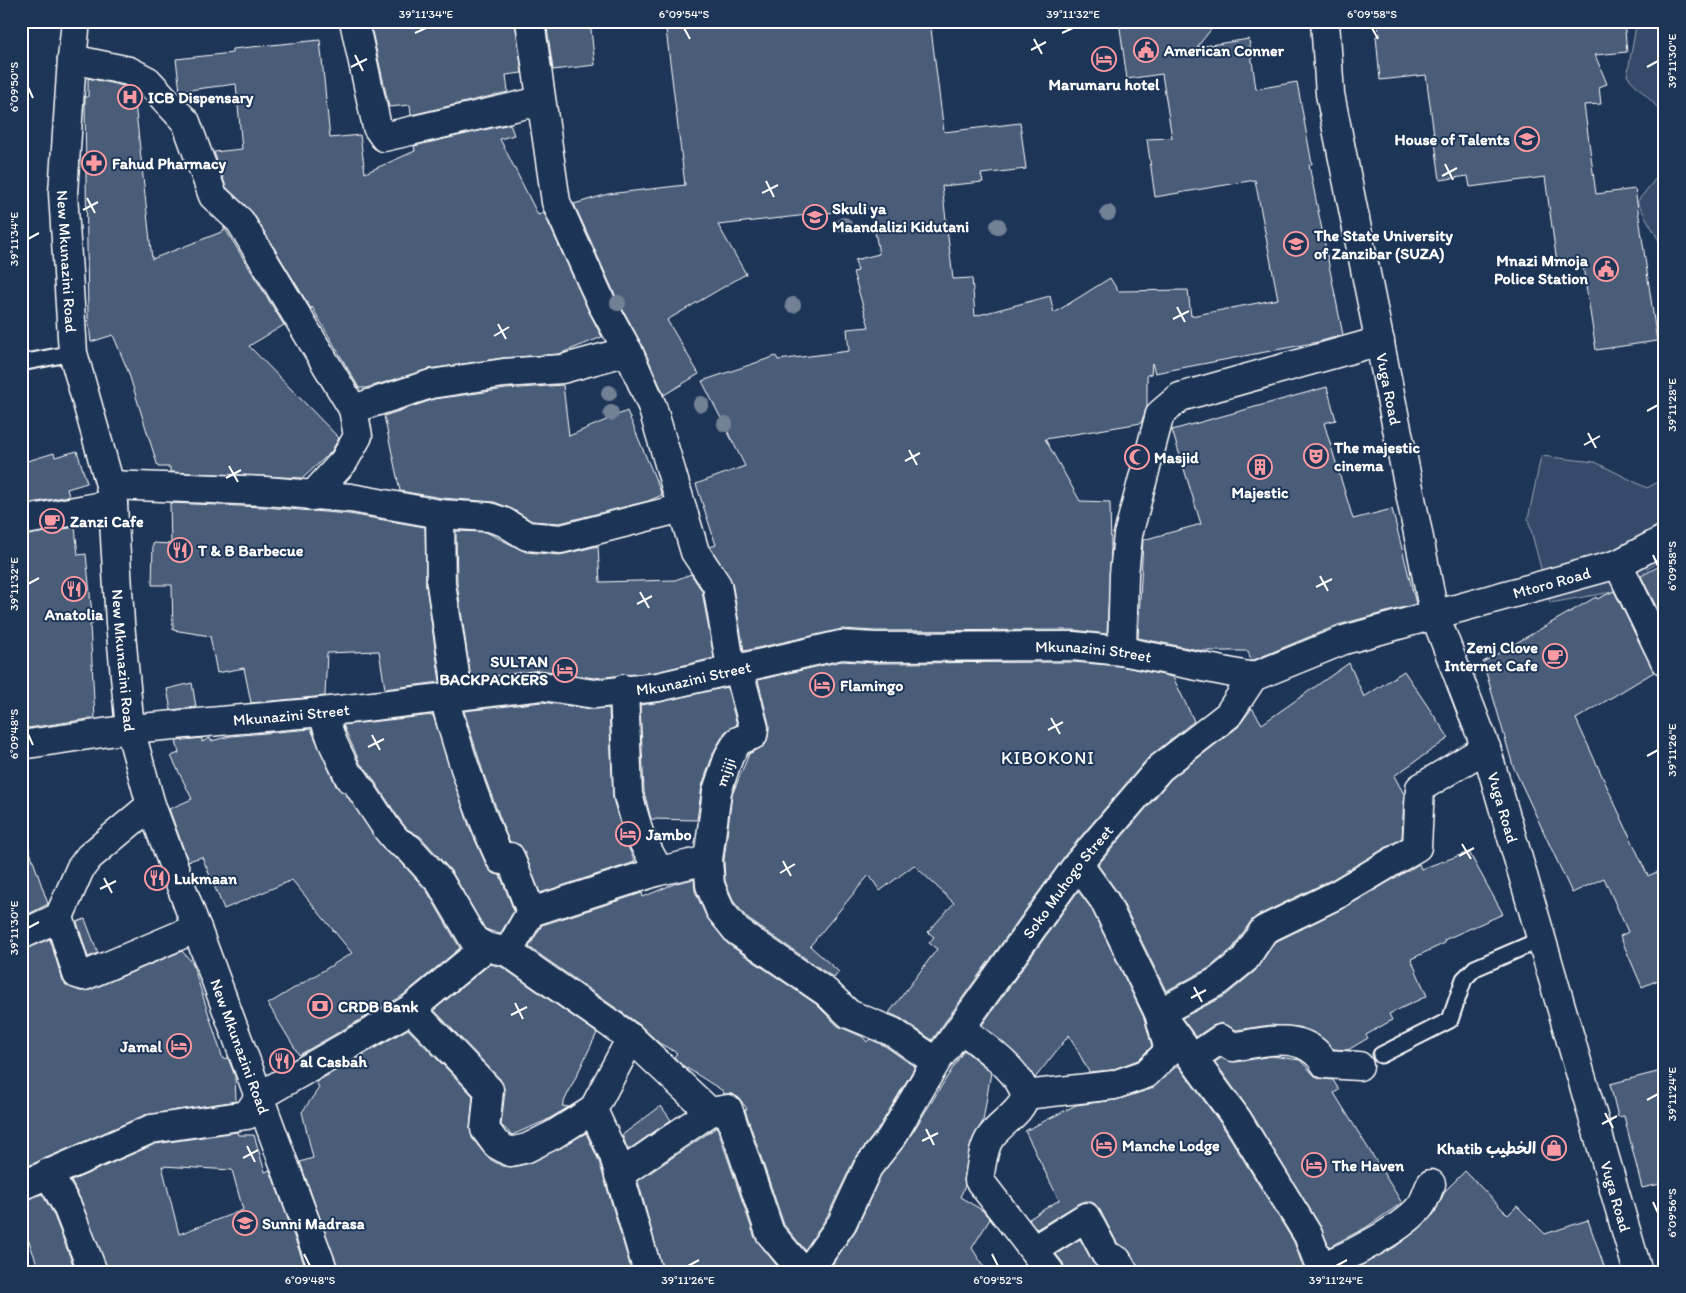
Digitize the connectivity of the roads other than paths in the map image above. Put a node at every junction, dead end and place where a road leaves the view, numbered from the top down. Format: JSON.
{"nodes":[{"id":1,"x":76,"y":21,"type":"edge"},
{"id":2,"x":354,"y":21,"type":"edge"},
{"id":3,"x":530,"y":21,"type":"edge"},
{"id":4,"x":1325,"y":21,"type":"edge"},
{"id":5,"x":72,"y":59,"type":"junction"},
{"id":6,"x":540,"y":101,"type":"junction"},
{"id":7,"x":1380,"y":341,"type":"junction"},
{"id":8,"x":628,"y":351,"type":"junction"},
{"id":9,"x":73,"y":353,"type":"junction"},
{"id":10,"x":21,"y":363,"type":"edge"},
{"id":11,"x":353,"y":409,"type":"junction"},
{"id":12,"x":111,"y":494,"type":"junction"},
{"id":13,"x":312,"y":496,"type":"junction"},
{"id":14,"x":682,"y":508,"type":"junction"},
{"id":15,"x":440,"y":514,"type":"junction"},
{"id":16,"x":21,"y":521,"type":"edge"},
{"id":17,"x":1665,"y":539,"type":"edge"},
{"id":18,"x":1618,"y":564,"type":"junction"},
{"id":19,"x":1434,"y":613,"type":"junction"},
{"id":20,"x":1122,"y":651,"type":"junction"},
{"id":21,"x":1665,"y":661,"type":"edge"},
{"id":22,"x":735,"y":668,"type":"junction"},
{"id":23,"x":1253,"y":677,"type":"junction"},
{"id":24,"x":624,"y":689,"type":"junction"},
{"id":25,"x":451,"y":696,"type":"junction"},
{"id":26,"x":322,"y":712,"type":"junction"},
{"id":27,"x":130,"y":730,"type":"junction"},
{"id":28,"x":21,"y":745,"type":"edge"},
{"id":29,"x":1486,"y":748,"type":"junction"},
{"id":30,"x":151,"y":805,"type":"junction"},
{"id":31,"x":708,"y":860,"type":"junction"},
{"id":32,"x":1078,"y":864,"type":"junction"},
{"id":33,"x":659,"y":871,"type":"junction"},
{"id":34,"x":531,"y":912,"type":"junction"},
{"id":35,"x":59,"y":917,"type":"junction"},
{"id":36,"x":197,"y":928,"type":"junction"},
{"id":37,"x":21,"y":935,"type":"edge"},
{"id":38,"x":1542,"y":939,"type":"junction"},
{"id":39,"x":497,"y":949,"type":"junction"},
{"id":40,"x":411,"y":1009,"type":"junction"},
{"id":41,"x":1159,"y":1013,"type":"junction"},
{"id":42,"x":961,"y":1028,"type":"junction"},
{"id":43,"x":631,"y":1038,"type":"junction"},
{"id":44,"x":1193,"y":1058,"type":"junction"},
{"id":45,"x":1370,"y":1060,"type":"joint"},
{"id":46,"x":936,"y":1062,"type":"junction"},
{"id":47,"x":1024,"y":1095,"type":"junction"},
{"id":48,"x":260,"y":1096,"type":"junction"},
{"id":49,"x":592,"y":1110,"type":"junction"},
{"id":50,"x":710,"y":1112,"type":"junction"},
{"id":51,"x":48,"y":1173,"type":"junction"},
{"id":52,"x":619,"y":1175,"type":"junction"},
{"id":53,"x":1431,"y":1184,"type":"dead end"},
{"id":54,"x":21,"y":1186,"type":"edge"},
{"id":55,"x":1034,"y":1249,"type":"junction"},
{"id":56,"x":1321,"y":1269,"type":"edge"},
{"id":57,"x":93,"y":1272,"type":"edge"},
{"id":58,"x":324,"y":1272,"type":"edge"},
{"id":59,"x":648,"y":1272,"type":"edge"},
{"id":60,"x":803,"y":1272,"type":"edge"},
{"id":61,"x":808,"y":1272,"type":"edge"},
{"id":62,"x":1050,"y":1272,"type":"edge"},
{"id":63,"x":1124,"y":1272,"type":"edge"},
{"id":64,"x":1638,"y":1272,"type":"edge"}],
"edges":[{"from":1,"to":5,"type":"street","name":"New Mkunazini Road"},
{"from":2,"to":6,"type":"street"},
{"from":3,"to":6,"type":"street"},
{"from":4,"to":7,"type":"street","name":"Vuga Road"},
{"from":5,"to":9,"type":"street","name":"New Mkunazini Road"},
{"from":5,"to":11,"type":"street"},
{"from":6,"to":8,"type":"street"},
{"from":7,"to":19,"type":"street","name":"Vuga Road"},
{"from":7,"to":20,"type":"street","name":"Vuga Road"},
{"from":8,"to":11,"type":"street"},
{"from":8,"to":14,"type":"street"},
{"from":9,"to":10,"type":"lane"},
{"from":9,"to":12,"type":"street","name":"New Mkunazini Road"},
{"from":11,"to":13,"type":"street"},
{"from":12,"to":13,"type":"street"},
{"from":12,"to":16,"type":"street"},
{"from":12,"to":27,"type":"street","name":"New Mkunazini Road"},
{"from":13,"to":15,"type":"street"},
{"from":14,"to":15,"type":"street"},
{"from":14,"to":22,"type":"street"},
{"from":15,"to":25,"type":"street"},
{"from":17,"to":18,"type":"street","name":"Mtoro Road"},
{"from":18,"to":19,"type":"street","name":"Mtoro Road"},
{"from":18,"to":21,"type":"street"},
{"from":19,"to":23,"type":"street"},
{"from":19,"to":29,"type":"street","name":"Vuga Road"},
{"from":20,"to":22,"type":"street","name":"Mkunazini Street"},
{"from":20,"to":23,"type":"street","name":"Mkunazini Street"},
{"from":22,"to":24,"type":"street","name":"Mkunazini Street"},
{"from":22,"to":31,"type":"street","name":"mjiji"},
{"from":23,"to":32,"type":"street","name":"Soko Muhogo Street"},
{"from":24,"to":25,"type":"street","name":"Mkunazini Street"},
{"from":24,"to":33,"type":"street"},
{"from":25,"to":26,"type":"street","name":"Mkunazini Street"},
{"from":25,"to":34,"type":"street"},
{"from":26,"to":27,"type":"street","name":"Mkunazini Street"},
{"from":26,"to":39,"type":"street"},
{"from":27,"to":28,"type":"street","name":"Mkunazini Street"},
{"from":27,"to":30,"type":"street","name":"New Mkunazini Road"},
{"from":29,"to":38,"type":"street","name":"Vuga Road"},
{"from":29,"to":41,"type":"street"},
{"from":30,"to":35,"type":"street"},
{"from":30,"to":36,"type":"street","name":"New Mkunazini Road"},
{"from":31,"to":33,"type":"street"},
{"from":31,"to":46,"type":"street"},
{"from":32,"to":41,"type":"street"},
{"from":32,"to":42,"type":"street","name":"Soko Muhogo Street"},
{"from":33,"to":34,"type":"street"},
{"from":34,"to":39,"type":"street"},
{"from":35,"to":36,"type":"street"},
{"from":35,"to":37,"type":"street"},
{"from":36,"to":48,"type":"street","name":"New Mkunazini Road"},
{"from":38,"to":45,"type":"lane"},
{"from":38,"to":64,"type":"street","name":"Vuga Road"},
{"from":39,"to":40,"type":"street"},
{"from":39,"to":43,"type":"street"},
{"from":40,"to":48,"type":"street"},
{"from":40,"to":49,"type":"street"},
{"from":41,"to":44,"type":"street"},
{"from":41,"to":47,"type":"street"},
{"from":42,"to":46,"type":"street","name":"Soko Muhogo Street"},
{"from":42,"to":47,"type":"street"},
{"from":43,"to":49,"type":"street"},
{"from":43,"to":50,"type":"street"},
{"from":44,"to":45,"type":"street"},
{"from":44,"to":56,"type":"street"},
{"from":46,"to":61,"type":"street","name":"Soko Muhogo Street"},
{"from":47,"to":55,"type":"street"},
{"from":48,"to":51,"type":"street"},
{"from":48,"to":58,"type":"street","name":"New Mkunazini Road"},
{"from":49,"to":52,"type":"street"},
{"from":50,"to":52,"type":"street"},
{"from":50,"to":60,"type":"street"},
{"from":51,"to":54,"type":"street"},
{"from":51,"to":57,"type":"street"},
{"from":52,"to":59,"type":"street"},
{"from":53,"to":56,"type":"street"},
{"from":55,"to":62,"type":"street"},
{"from":55,"to":63,"type":"street"}]}
